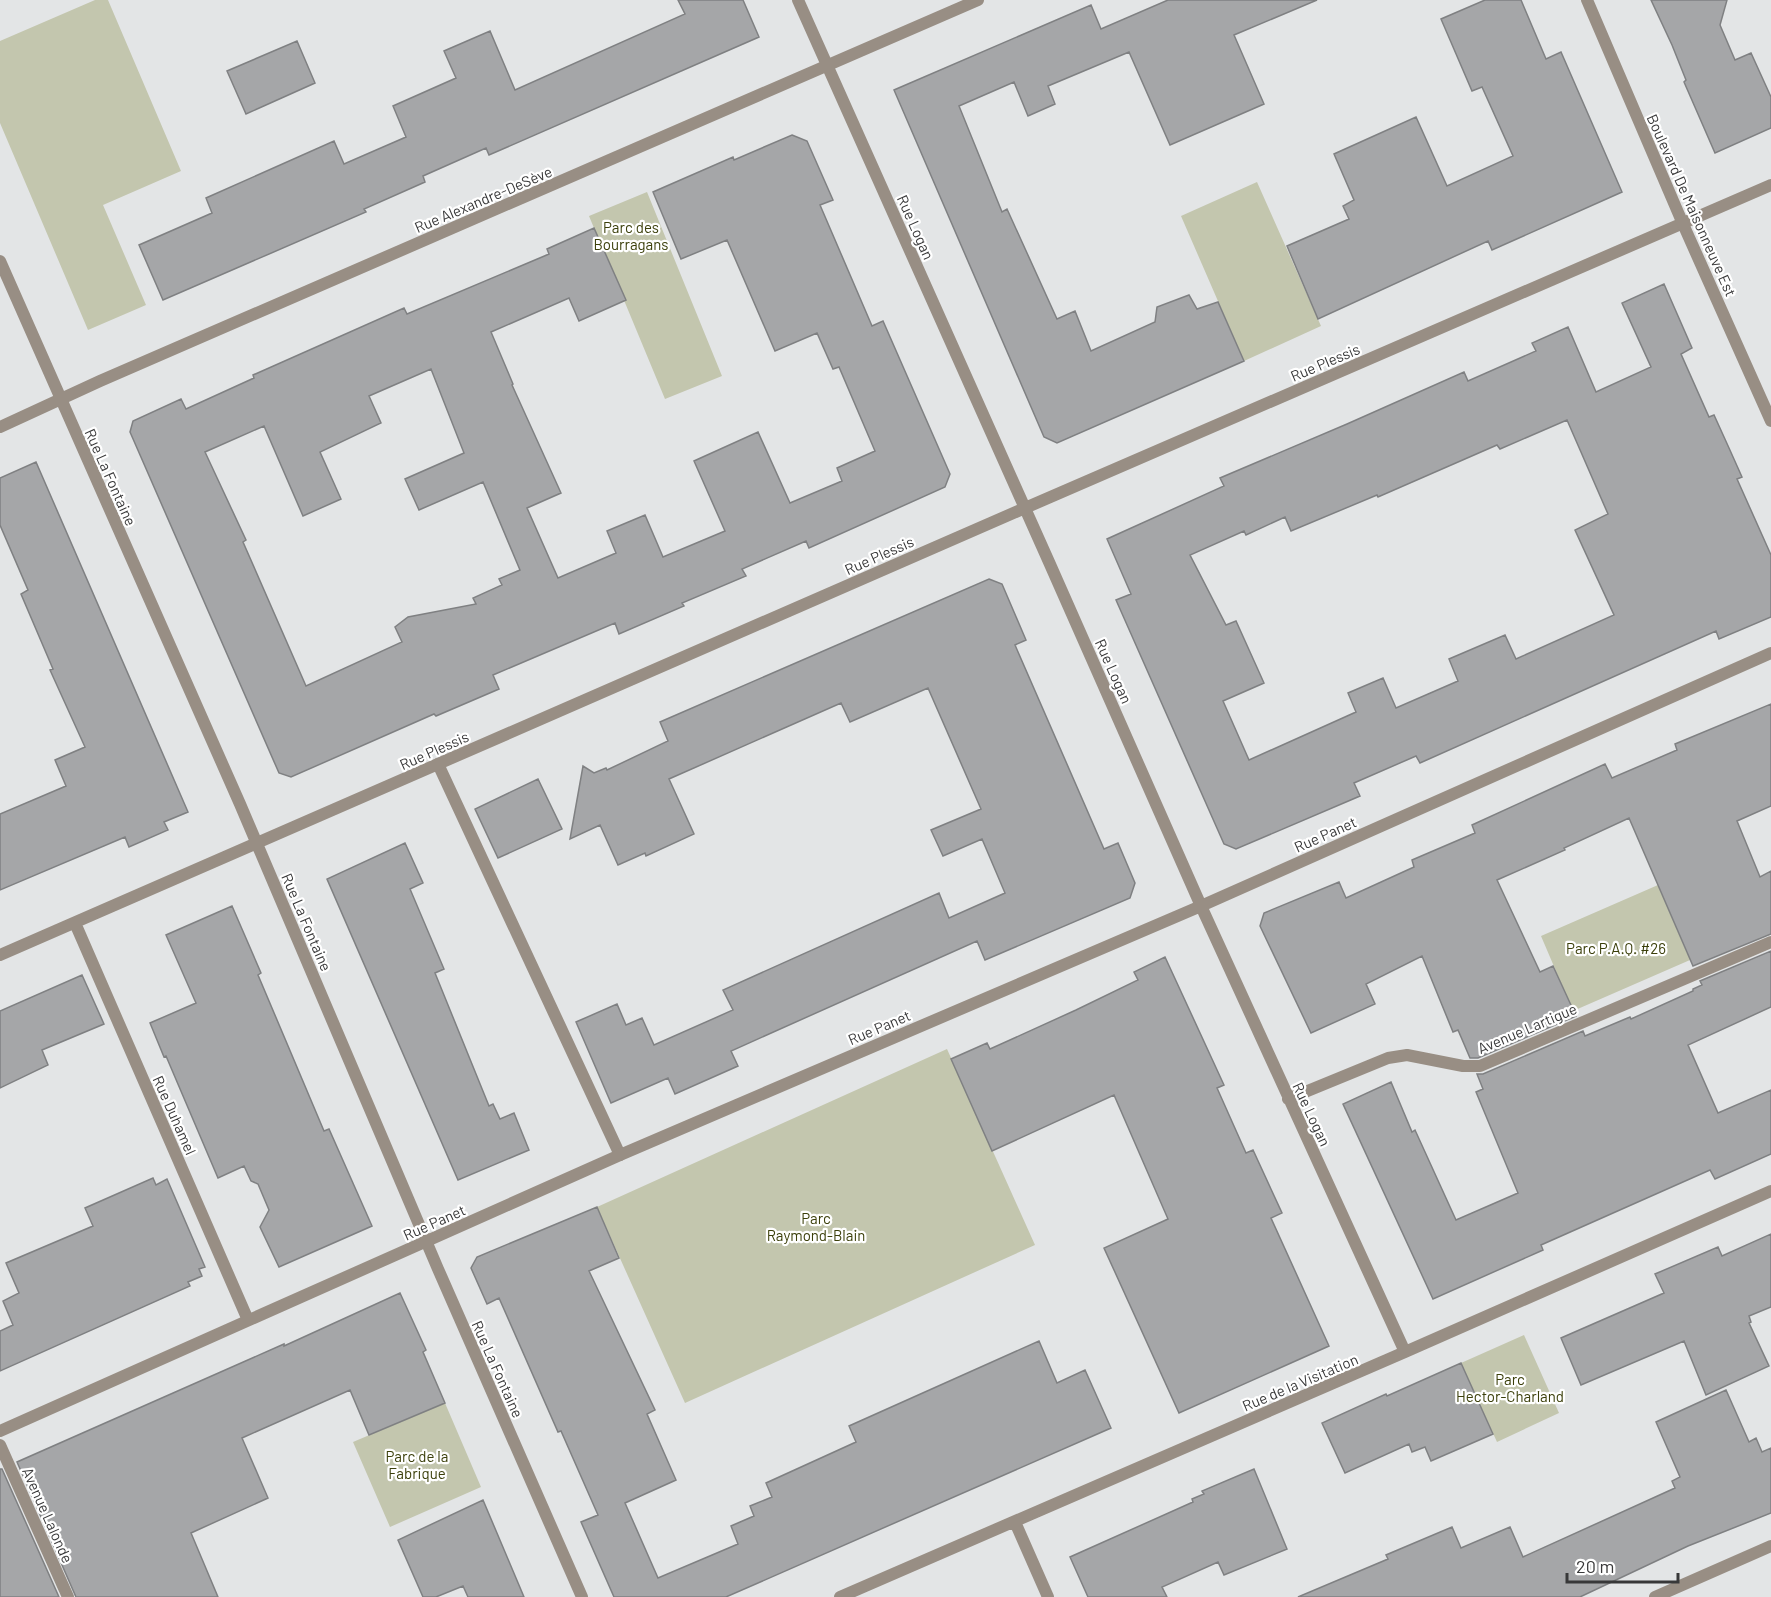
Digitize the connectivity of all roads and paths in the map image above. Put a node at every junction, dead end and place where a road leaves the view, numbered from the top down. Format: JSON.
{"nodes":[{"id":1,"x":798,"y":0,"type":"edge"},
{"id":2,"x":978,"y":0,"type":"edge"},
{"id":3,"x":1587,"y":0,"type":"edge"},
{"id":4,"x":827,"y":66,"type":"junction"},
{"id":5,"x":1771,"y":185,"type":"edge"},
{"id":6,"x":1683,"y":224,"type":"junction"},
{"id":7,"x":0,"y":261,"type":"edge"},
{"id":8,"x":61,"y":399,"type":"junction"},
{"id":9,"x":1771,"y":421,"type":"edge"},
{"id":10,"x":0,"y":427,"type":"edge"},
{"id":11,"x":1025,"y":508,"type":"junction"},
{"id":12,"x":1771,"y":653,"type":"edge"},
{"id":13,"x":438,"y":764,"type":"junction"},
{"id":14,"x":257,"y":844,"type":"junction"},
{"id":15,"x":1200,"y":906,"type":"junction"},
{"id":16,"x":75,"y":923,"type":"junction"},
{"id":17,"x":1771,"y":942,"type":"edge"},
{"id":18,"x":0,"y":956,"type":"edge"},
{"id":19,"x":1288,"y":1099,"type":"junction"},
{"id":20,"x":620,"y":1155,"type":"junction"},
{"id":21,"x":1771,"y":1191,"type":"edge"},
{"id":22,"x":426,"y":1242,"type":"junction"},
{"id":23,"x":248,"y":1320,"type":"junction"},
{"id":24,"x":1405,"y":1352,"type":"junction"},
{"id":25,"x":0,"y":1431,"type":"edge"},
{"id":26,"x":0,"y":1445,"type":"edge"},
{"id":27,"x":1016,"y":1522,"type":"junction"},
{"id":28,"x":1771,"y":1546,"type":"edge"},
{"id":29,"x":68,"y":1597,"type":"edge"},
{"id":30,"x":582,"y":1597,"type":"edge"},
{"id":31,"x":840,"y":1597,"type":"edge"},
{"id":32,"x":1048,"y":1597,"type":"edge"},
{"id":33,"x":1655,"y":1597,"type":"edge"}],
"edges":[{"from":1,"to":4,"type":"street","name":"Rue Logan"},
{"from":2,"to":4,"type":"street","name":"Rue Alexandre-DeSève"},
{"from":3,"to":6,"type":"street","name":"Boulevard De Maisonneuve Est"},
{"from":4,"to":8,"type":"street","name":"Rue Alexandre-DeSève"},
{"from":4,"to":11,"type":"street","name":"Rue Logan"},
{"from":5,"to":6,"type":"street","name":"Rue Plessis"},
{"from":6,"to":9,"type":"street","name":"Boulevard De Maisonneuve Est"},
{"from":6,"to":11,"type":"street","name":"Rue Plessis"},
{"from":7,"to":8,"type":"street","name":"Rue La Fontaine"},
{"from":8,"to":10,"type":"street","name":"Rue Alexandre-DeSève"},
{"from":8,"to":14,"type":"street","name":"Rue La Fontaine"},
{"from":11,"to":13,"type":"street","name":"Rue Plessis"},
{"from":11,"to":15,"type":"street","name":"Rue Logan"},
{"from":12,"to":15,"type":"street","name":"Rue Panet"},
{"from":13,"to":14,"type":"street","name":"Rue Plessis"},
{"from":13,"to":20,"type":"street"},
{"from":14,"to":16,"type":"street","name":"Rue Plessis"},
{"from":14,"to":22,"type":"street","name":"Rue La Fontaine"},
{"from":15,"to":19,"type":"street","name":"Rue Logan"},
{"from":15,"to":20,"type":"street","name":"Rue Panet"},
{"from":16,"to":18,"type":"street","name":"Rue Plessis"},
{"from":16,"to":23,"type":"street","name":"Rue Duhamel"},
{"from":17,"to":19,"type":"street","name":"Avenue Lartigue"},
{"from":19,"to":24,"type":"street","name":"Rue Logan"},
{"from":20,"to":22,"type":"street","name":"Rue Panet"},
{"from":21,"to":24,"type":"street","name":"Rue de la Visitation"},
{"from":22,"to":23,"type":"street","name":"Rue Panet"},
{"from":22,"to":30,"type":"street","name":"Rue La Fontaine"},
{"from":23,"to":25,"type":"street","name":"Rue Panet"},
{"from":24,"to":27,"type":"street","name":"Rue de la Visitation"},
{"from":26,"to":29,"type":"street","name":"Avenue Lalonde"},
{"from":27,"to":31,"type":"street","name":"Rue de la Visitation"},
{"from":27,"to":32,"type":"street"},
{"from":28,"to":33,"type":"street"}]}
